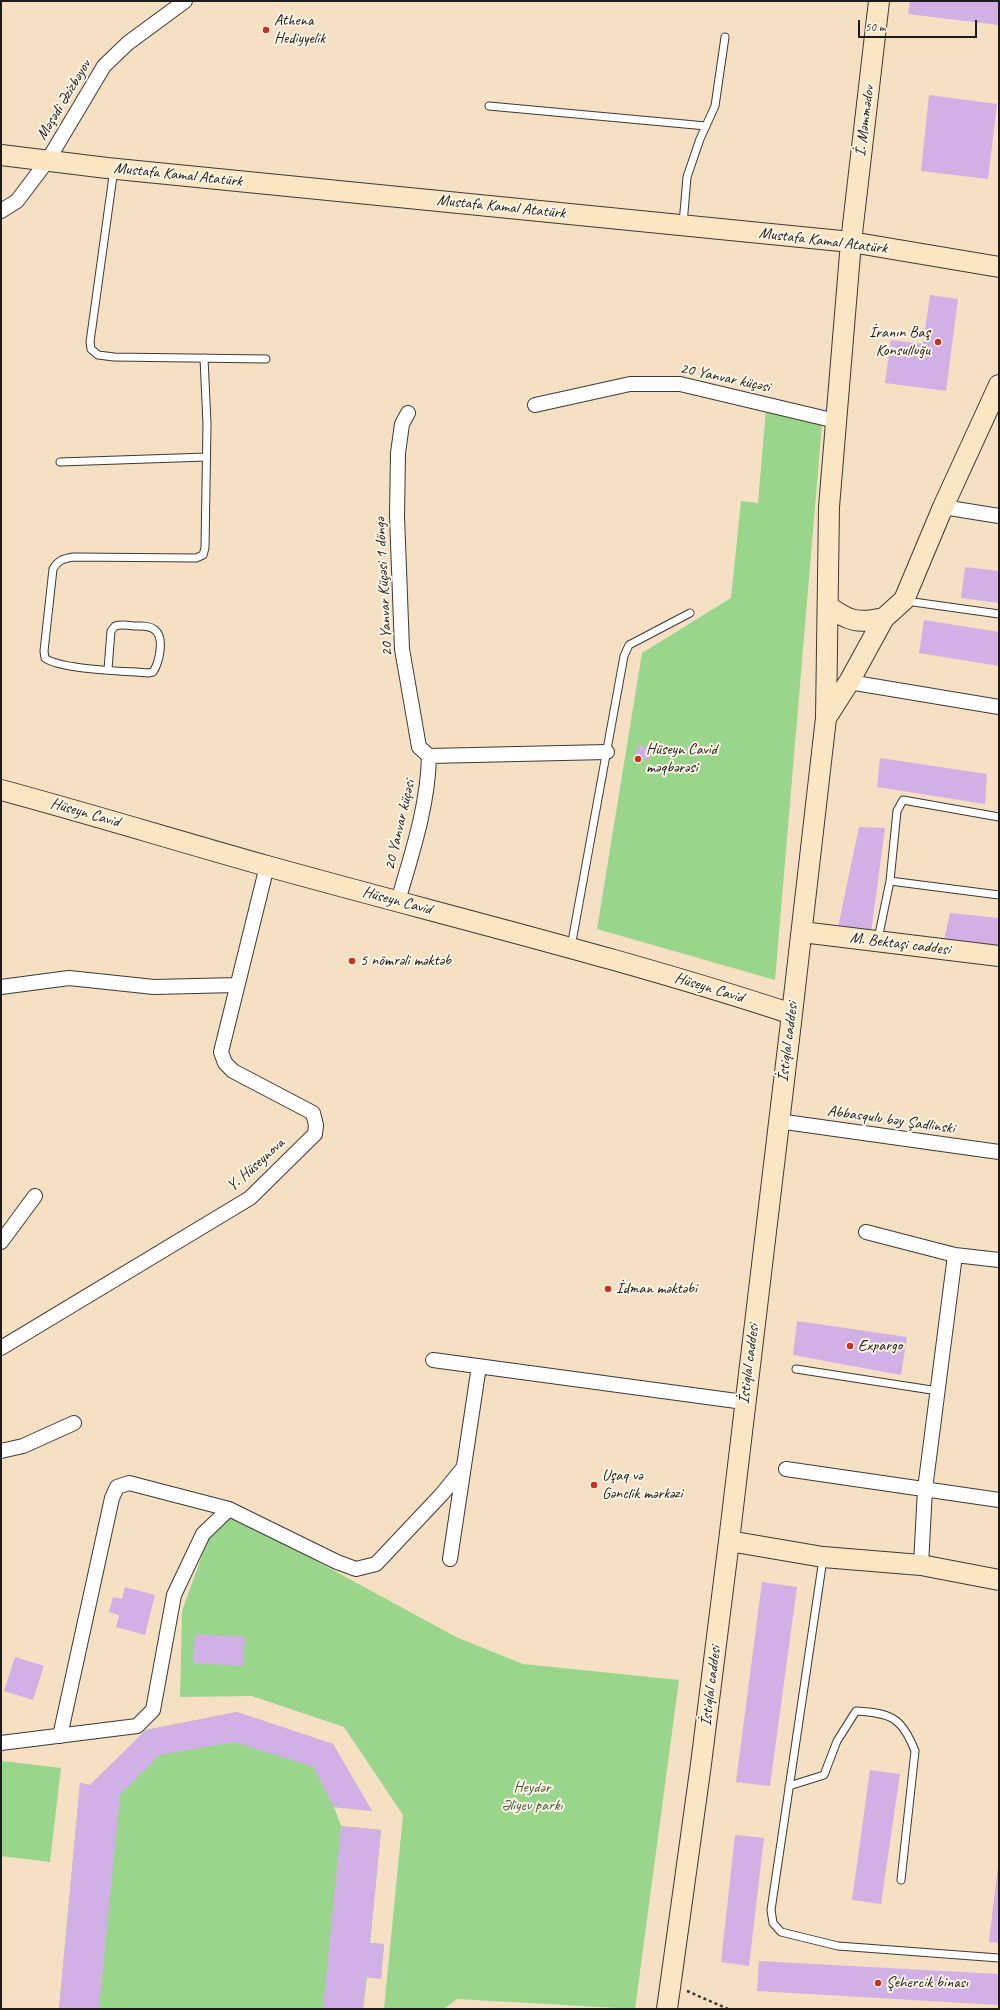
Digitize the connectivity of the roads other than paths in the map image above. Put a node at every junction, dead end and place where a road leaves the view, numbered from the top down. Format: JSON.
{"nodes":[{"id":1,"x":185,"y":1,"type":"edge"},
{"id":2,"x":879,"y":1,"type":"edge"},
{"id":3,"x":725,"y":37,"type":"dead end"},
{"id":4,"x":489,"y":106,"type":"dead end"},
{"id":5,"x":706,"y":126,"type":"junction"},
{"id":6,"x":1,"y":155,"type":"edge"},
{"id":7,"x":48,"y":160,"type":"junction"},
{"id":8,"x":114,"y":169,"type":"junction"},
{"id":9,"x":1,"y":211,"type":"edge"},
{"id":10,"x":683,"y":225,"type":"junction"},
{"id":11,"x":851,"y":242,"type":"junction"},
{"id":12,"x":999,"y":267,"type":"edge"},
{"id":13,"x":204,"y":358,"type":"junction"},
{"id":14,"x":266,"y":359,"type":"dead end"},
{"id":15,"x":998,"y":388,"type":"edge"},
{"id":16,"x":535,"y":405,"type":"dead end"},
{"id":17,"x":408,"y":413,"type":"dead end"},
{"id":18,"x":836,"y":421,"type":"junction"},
{"id":19,"x":206,"y":457,"type":"junction"},
{"id":20,"x":60,"y":462,"type":"dead end"},
{"id":21,"x":943,"y":507,"type":"junction"},
{"id":22,"x":999,"y":516,"type":"edge"},
{"id":23,"x":904,"y":600,"type":"junction"},
{"id":24,"x":828,"y":606,"type":"junction"},
{"id":25,"x":690,"y":614,"type":"dead end"},
{"id":26,"x":999,"y":614,"type":"edge"},
{"id":27,"x":884,"y":618,"type":"junction"},
{"id":28,"x":108,"y":669,"type":"junction"},
{"id":29,"x":849,"y":682,"type":"junction"},
{"id":30,"x":999,"y":707,"type":"edge"},
{"id":31,"x":826,"y":718,"type":"junction"},
{"id":32,"x":607,"y":752,"type":"junction"},
{"id":33,"x":429,"y":756,"type":"junction"},
{"id":34,"x":1,"y":790,"type":"edge"},
{"id":35,"x":999,"y":818,"type":"edge"},
{"id":36,"x":267,"y":866,"type":"junction"},
{"id":37,"x":890,"y":881,"type":"junction"},
{"id":38,"x":999,"y":895,"type":"edge"},
{"id":39,"x":398,"y":901,"type":"junction"},
{"id":40,"x":802,"y":932,"type":"junction"},
{"id":41,"x":878,"y":942,"type":"junction"},
{"id":42,"x":571,"y":947,"type":"junction"},
{"id":43,"x":999,"y":956,"type":"edge"},
{"id":44,"x":236,"y":985,"type":"junction"},
{"id":45,"x":1,"y":986,"type":"edge"},
{"id":46,"x":792,"y":1014,"type":"junction"},
{"id":47,"x":778,"y":1121,"type":"junction"},
{"id":48,"x":999,"y":1152,"type":"edge"},
{"id":49,"x":35,"y":1196,"type":"dead end"},
{"id":50,"x":866,"y":1232,"type":"dead end"},
{"id":51,"x":1,"y":1242,"type":"edge"},
{"id":52,"x":955,"y":1256,"type":"junction"},
{"id":53,"x":999,"y":1260,"type":"edge"},
{"id":54,"x":1,"y":1348,"type":"edge"},
{"id":55,"x":434,"y":1360,"type":"dead end"},
{"id":56,"x":480,"y":1366,"type":"junction"},
{"id":57,"x":796,"y":1370,"type":"dead end"},
{"id":58,"x":938,"y":1391,"type":"junction"},
{"id":59,"x":744,"y":1402,"type":"junction"},
{"id":60,"x":74,"y":1424,"type":"dead end"},
{"id":61,"x":1,"y":1451,"type":"edge"},
{"id":62,"x":464,"y":1467,"type":"junction"},
{"id":63,"x":786,"y":1469,"type":"dead end"},
{"id":64,"x":925,"y":1489,"type":"junction"},
{"id":65,"x":999,"y":1500,"type":"edge"},
{"id":66,"x":229,"y":1508,"type":"junction"},
{"id":67,"x":728,"y":1541,"type":"junction"},
{"id":68,"x":823,"y":1557,"type":"junction"},
{"id":69,"x":450,"y":1558,"type":"dead end"},
{"id":70,"x":921,"y":1565,"type":"junction"},
{"id":71,"x":999,"y":1580,"type":"edge"},
{"id":72,"x":60,"y":1736,"type":"junction"},
{"id":73,"x":1,"y":1743,"type":"edge"},
{"id":74,"x":789,"y":1786,"type":"junction"},
{"id":75,"x":900,"y":1880,"type":"dead end"},
{"id":76,"x":999,"y":1958,"type":"edge"},
{"id":77,"x":667,"y":2009,"type":"edge"}],
"edges":[{"from":1,"to":7,"type":"street","name":"Məşədi Əzizbəyov"},
{"from":2,"to":11,"type":"main road","name":"İ. Məmmədov"},
{"from":3,"to":5,"type":"lane"},
{"from":4,"to":5,"type":"lane"},
{"from":5,"to":10,"type":"lane"},
{"from":6,"to":7,"type":"main road","name":"Mustafa Kamal Atatürk"},
{"from":7,"to":8,"type":"main road","name":"Mustafa Kamal Atatürk"},
{"from":7,"to":9,"type":"street","name":"Məşədi Əzizbəyov"},
{"from":8,"to":10,"type":"main road","name":"Mustafa Kamal Atatürk"},
{"from":8,"to":13,"type":"lane"},
{"from":10,"to":11,"type":"main road","name":"Mustafa Kamal Atatürk"},
{"from":11,"to":12,"type":"main road","name":"Mustafa Kamal Atatürk"},
{"from":11,"to":18,"type":"main road","name":"İ. Məmmədov"},
{"from":13,"to":14,"type":"lane"},
{"from":13,"to":19,"type":"lane"},
{"from":15,"to":21,"type":"main road"},
{"from":16,"to":18,"type":"street","name":"20 Yanvar küçəsi"},
{"from":17,"to":33,"type":"street","name":"20 Yanvar Küçəsi 1 döngə"},
{"from":18,"to":24,"type":"main road","name":"İstiqlal caddesi"},
{"from":19,"to":20,"type":"lane"},
{"from":19,"to":28,"type":"lane"},
{"from":21,"to":22,"type":"street"},
{"from":21,"to":23,"type":"main road"},
{"from":23,"to":26,"type":"lane"},
{"from":23,"to":27,"type":"main road"},
{"from":24,"to":27,"type":"main road"},
{"from":24,"to":31,"type":"main road","name":"İstiqlal caddesi"},
{"from":25,"to":32,"type":"lane"},
{"from":27,"to":29,"type":"main road"},
{"from":28,"to":28,"type":"lane"},
{"from":29,"to":30,"type":"street"},
{"from":29,"to":31,"type":"main road"},
{"from":31,"to":40,"type":"main road","name":"İstiqlal caddesi"},
{"from":32,"to":33,"type":"street"},
{"from":32,"to":42,"type":"lane"},
{"from":33,"to":39,"type":"street","name":"20 Yanvar küçəsi"},
{"from":34,"to":36,"type":"main road","name":"Hüseyn Cavid"},
{"from":35,"to":37,"type":"lane"},
{"from":36,"to":39,"type":"main road","name":"Hüseyn Cavid"},
{"from":36,"to":44,"type":"street","name":"Y. Hüseynova"},
{"from":37,"to":38,"type":"lane"},
{"from":37,"to":41,"type":"lane"},
{"from":39,"to":42,"type":"main road","name":"Hüseyn Cavid"},
{"from":40,"to":41,"type":"main road","name":"M. Bektaşi caddesi"},
{"from":40,"to":46,"type":"main road","name":"İstiqlal caddesi"},
{"from":41,"to":43,"type":"main road","name":"M. Bektaşi caddesi"},
{"from":42,"to":46,"type":"main road","name":"Hüseyn Cavid"},
{"from":44,"to":45,"type":"street"},
{"from":44,"to":54,"type":"street","name":"Y. Hüseynova"},
{"from":46,"to":47,"type":"main road","name":"İstiqlal caddesi"},
{"from":47,"to":48,"type":"street","name":"Abbasqulu bəy Şadlinski"},
{"from":47,"to":59,"type":"main road","name":"İstiqlal caddesi"},
{"from":49,"to":51,"type":"street"},
{"from":50,"to":52,"type":"street"},
{"from":52,"to":53,"type":"street"},
{"from":52,"to":58,"type":"street"},
{"from":55,"to":56,"type":"street"},
{"from":56,"to":59,"type":"street"},
{"from":56,"to":62,"type":"street"},
{"from":57,"to":58,"type":"lane"},
{"from":58,"to":64,"type":"street"},
{"from":59,"to":67,"type":"main road","name":"İstiqlal caddesi"},
{"from":60,"to":61,"type":"street"},
{"from":62,"to":66,"type":"street"},
{"from":62,"to":69,"type":"street"},
{"from":63,"to":64,"type":"street"},
{"from":64,"to":65,"type":"street"},
{"from":64,"to":70,"type":"street"},
{"from":66,"to":72,"type":"street"},
{"from":66,"to":72,"type":"street"},
{"from":67,"to":68,"type":"main road"},
{"from":67,"to":77,"type":"main road","name":"İstiqlal caddesi"},
{"from":68,"to":70,"type":"main road"},
{"from":68,"to":74,"type":"lane"},
{"from":70,"to":71,"type":"main road"},
{"from":72,"to":73,"type":"street"},
{"from":74,"to":75,"type":"lane"},
{"from":74,"to":76,"type":"lane"}]}
